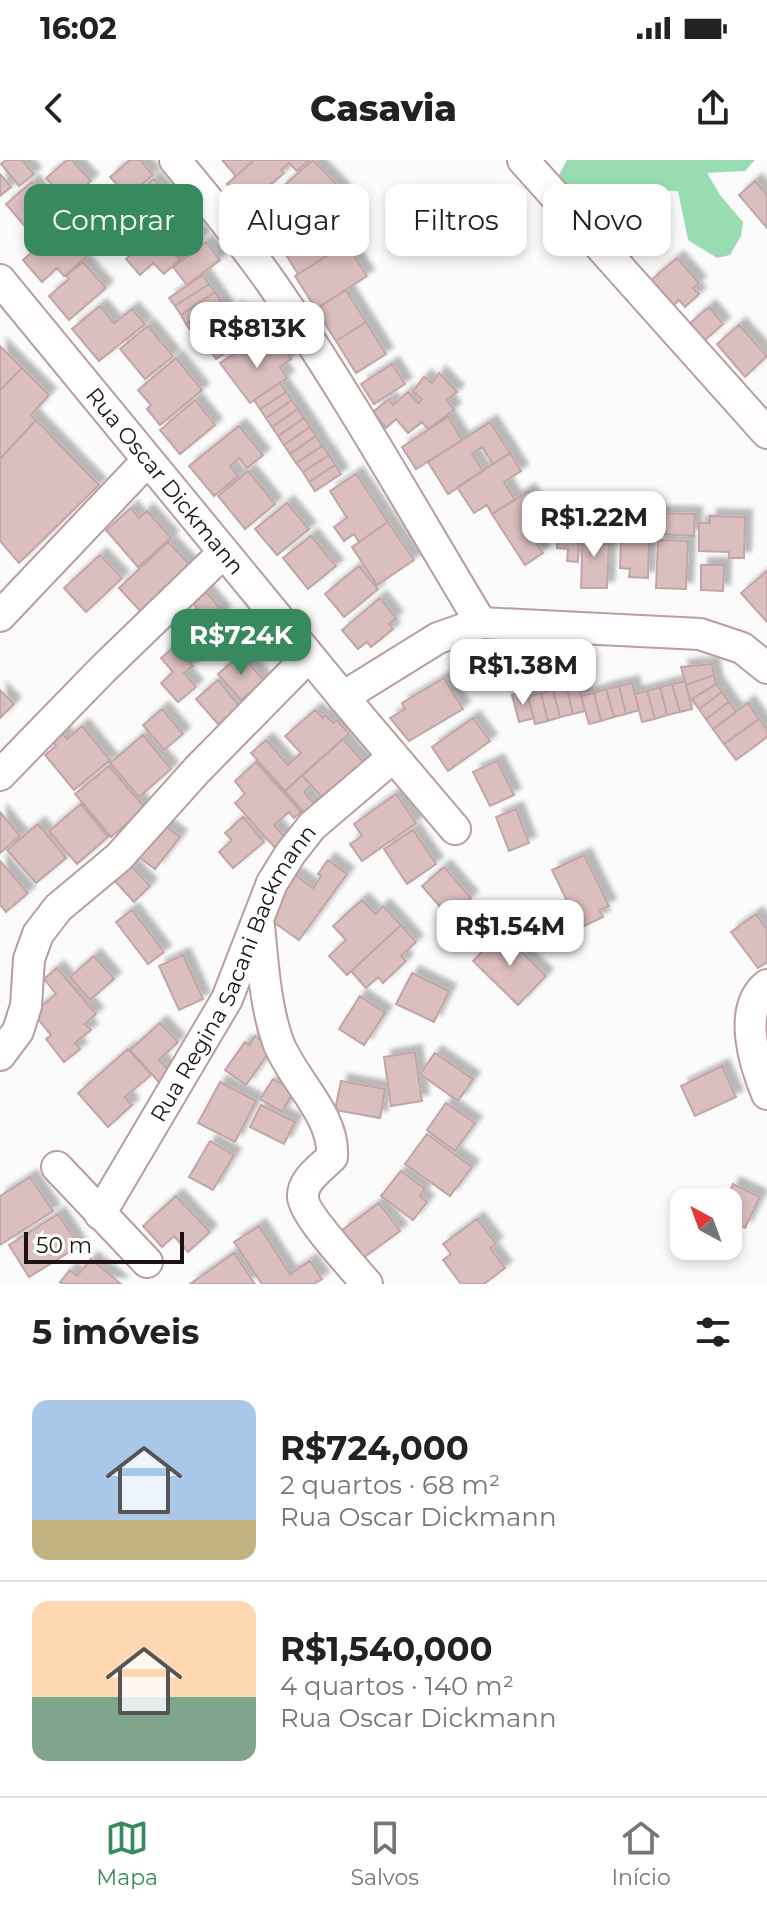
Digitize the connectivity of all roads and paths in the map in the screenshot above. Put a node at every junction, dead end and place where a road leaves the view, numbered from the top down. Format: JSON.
{"nodes":[{"id":1,"x":175,"y":160,"type":"edge"},
{"id":2,"x":523,"y":160,"type":"edge"},
{"id":3,"x":3,"y":291,"type":"edge"},
{"id":4,"x":767,"y":433,"type":"edge"},
{"id":5,"x":147,"y":461,"type":"junction"},
{"id":6,"x":223,"y":553,"type":"junction"},
{"id":7,"x":0,"y":616,"type":"edge"},
{"id":8,"x":481,"y":623,"type":"junction"},
{"id":9,"x":309,"y":656,"type":"junction"},
{"id":10,"x":767,"y":668,"type":"edge"},
{"id":11,"x":343,"y":697,"type":"junction"},
{"id":12,"x":393,"y":757,"type":"junction"},
{"id":13,"x":0,"y":775,"type":"edge"},
{"id":14,"x":455,"y":829,"type":"dead end"},
{"id":15,"x":258,"y":920,"type":"junction"},
{"id":16,"x":767,"y":985,"type":"edge"},
{"id":17,"x":0,"y":1055,"type":"edge"},
{"id":18,"x":767,"y":1094,"type":"edge"},
{"id":19,"x":57,"y":1167,"type":"dead end"},
{"id":20,"x":100,"y":1214,"type":"junction"},
{"id":21,"x":147,"y":1262,"type":"dead end"},
{"id":22,"x":367,"y":1284,"type":"edge"}],
"edges":[{"from":1,"to":8,"type":"street"},
{"from":2,"to":4,"type":"street"},
{"from":3,"to":5,"type":"street","name":"Rua Oscar Dickmann"},
{"from":5,"to":6,"type":"street","name":"Rua Oscar Dickmann"},
{"from":5,"to":7,"type":"street"},
{"from":6,"to":9,"type":"street","name":"Rua Oscar Dickmann"},
{"from":6,"to":13,"type":"street"},
{"from":8,"to":10,"type":"street"},
{"from":8,"to":11,"type":"street"},
{"from":9,"to":11,"type":"street","name":"Rua Oscar Dickmann"},
{"from":9,"to":17,"type":"street"},
{"from":11,"to":12,"type":"street","name":"Rua Oscar Dickmann"},
{"from":12,"to":14,"type":"street","name":"Rua Oscar Dickmann"},
{"from":12,"to":15,"type":"street","name":"Rua Regina Sacani Backmann"},
{"from":15,"to":20,"type":"street","name":"Rua Regina Sacani Backmann"},
{"from":15,"to":22,"type":"street"},
{"from":16,"to":18,"type":"street"},
{"from":19,"to":20,"type":"street"},
{"from":20,"to":21,"type":"street"}]}
